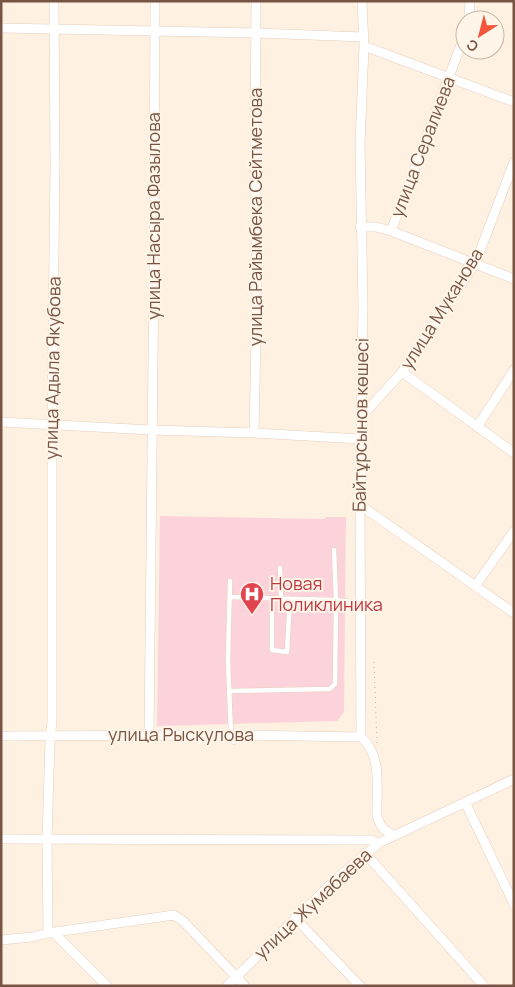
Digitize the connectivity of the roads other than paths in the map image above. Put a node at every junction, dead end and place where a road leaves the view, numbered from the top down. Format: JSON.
{"nodes":[{"id":1,"x":54,"y":1,"type":"edge"},
{"id":2,"x":155,"y":1,"type":"edge"},
{"id":3,"x":256,"y":1,"type":"edge"},
{"id":4,"x":362,"y":1,"type":"edge"},
{"id":5,"x":1,"y":28,"type":"edge"},
{"id":6,"x":54,"y":30,"type":"junction"},
{"id":7,"x":155,"y":32,"type":"junction"},
{"id":8,"x":257,"y":33,"type":"junction"},
{"id":9,"x":364,"y":42,"type":"junction"},
{"id":10,"x":455,"y":60,"type":"edge"},
{"id":11,"x":448,"y":78,"type":"junction"},
{"id":12,"x":514,"y":102,"type":"edge"},
{"id":13,"x":514,"y":162,"type":"edge"},
{"id":14,"x":360,"y":227,"type":"junction"},
{"id":15,"x":390,"y":231,"type":"junction"},
{"id":16,"x":475,"y":264,"type":"junction"},
{"id":17,"x":514,"y":279,"type":"edge"},
{"id":18,"x":514,"y":370,"type":"edge"},
{"id":19,"x":402,"y":372,"type":"junction"},
{"id":20,"x":361,"y":417,"type":"junction"},
{"id":21,"x":1,"y":422,"type":"edge"},
{"id":22,"x":52,"y":424,"type":"junction"},
{"id":23,"x":477,"y":427,"type":"junction"},
{"id":24,"x":152,"y":430,"type":"junction"},
{"id":25,"x":254,"y":433,"type":"junction"},
{"id":26,"x":360,"y":439,"type":"junction"},
{"id":27,"x":514,"y":454,"type":"edge"},
{"id":28,"x":360,"y":505,"type":"junction"},
{"id":29,"x":514,"y":531,"type":"edge"},
{"id":30,"x":334,"y":550,"type":"dead end"},
{"id":31,"x":280,"y":568,"type":"dead end"},
{"id":32,"x":230,"y":581,"type":"dead end"},
{"id":33,"x":476,"y":585,"type":"junction"},
{"id":34,"x":230,"y":597,"type":"junction"},
{"id":35,"x":272,"y":598,"type":"junction"},
{"id":36,"x":281,"y":599,"type":"junction"},
{"id":37,"x":290,"y":599,"type":"junction"},
{"id":38,"x":336,"y":600,"type":"junction"},
{"id":39,"x":361,"y":603,"type":"junction"},
{"id":40,"x":514,"y":613,"type":"edge"},
{"id":41,"x":229,"y":691,"type":"junction"},
{"id":42,"x":1,"y":736,"type":"edge"},
{"id":43,"x":51,"y":736,"type":"junction"},
{"id":44,"x":148,"y":736,"type":"junction"},
{"id":45,"x":361,"y":737,"type":"junction"},
{"id":46,"x":232,"y":739,"type":"junction"},
{"id":47,"x":514,"y":780,"type":"edge"},
{"id":48,"x":465,"y":802,"type":"junction"},
{"id":49,"x":394,"y":835,"type":"junction"},
{"id":50,"x":1,"y":838,"type":"edge"},
{"id":51,"x":47,"y":839,"type":"junction"},
{"id":52,"x":379,"y":843,"type":"junction"},
{"id":53,"x":365,"y":853,"type":"junction"},
{"id":54,"x":514,"y":904,"type":"edge"},
{"id":55,"x":295,"y":918,"type":"junction"},
{"id":56,"x":51,"y":933,"type":"junction"},
{"id":57,"x":1,"y":940,"type":"edge"},
{"id":58,"x":236,"y":977,"type":"junction"},
{"id":59,"x":107,"y":986,"type":"edge"},
{"id":60,"x":227,"y":986,"type":"edge"},
{"id":61,"x":245,"y":986,"type":"edge"},
{"id":62,"x":360,"y":986,"type":"edge"},
{"id":63,"x":484,"y":986,"type":"edge"}],
"edges":[{"from":1,"to":6,"type":"street","name":"улица Адыла Якубова"},
{"from":2,"to":7,"type":"street","name":"улица Насыра Фазылова"},
{"from":3,"to":8,"type":"street","name":"улица Райымбека Сейтметова"},
{"from":4,"to":9,"type":"street","name":"Байтұрсынов көшесі"},
{"from":5,"to":6,"type":"street"},
{"from":6,"to":7,"type":"street"},
{"from":6,"to":22,"type":"street","name":"улица Адыла Якубова"},
{"from":7,"to":8,"type":"street"},
{"from":7,"to":24,"type":"street","name":"улица Насыра Фазылова"},
{"from":8,"to":9,"type":"street"},
{"from":8,"to":25,"type":"street","name":"улица Райымбека Сейтметова"},
{"from":9,"to":11,"type":"street"},
{"from":9,"to":14,"type":"street","name":"Байтұрсынов көшесі"},
{"from":10,"to":11,"type":"street","name":"улица Сералиева"},
{"from":11,"to":12,"type":"street"},
{"from":11,"to":15,"type":"street","name":"улица Сералиева"},
{"from":13,"to":16,"type":"street","name":"улица Муканова"},
{"from":14,"to":15,"type":"street"},
{"from":14,"to":20,"type":"street","name":"Байтұрсынов көшесі"},
{"from":15,"to":16,"type":"street"},
{"from":16,"to":17,"type":"street"},
{"from":16,"to":19,"type":"street","name":"улица Муканова"},
{"from":18,"to":23,"type":"street"},
{"from":19,"to":20,"type":"street","name":"улица Муканова"},
{"from":19,"to":23,"type":"street"},
{"from":20,"to":26,"type":"street","name":"Байтұрсынов көшесі"},
{"from":21,"to":22,"type":"street"},
{"from":22,"to":24,"type":"street"},
{"from":22,"to":43,"type":"street","name":"улица Адыла Якубова"},
{"from":23,"to":27,"type":"street"},
{"from":24,"to":25,"type":"street"},
{"from":24,"to":44,"type":"street","name":"улица Насыра Фазылова"},
{"from":25,"to":26,"type":"street"},
{"from":26,"to":28,"type":"street","name":"Байтұрсынов көшесі"},
{"from":28,"to":33,"type":"street"},
{"from":28,"to":39,"type":"street","name":"Байтұрсынов көшесі"},
{"from":29,"to":33,"type":"street"},
{"from":30,"to":38,"type":"lane"},
{"from":31,"to":36,"type":"lane"},
{"from":32,"to":34,"type":"lane"},
{"from":33,"to":40,"type":"street"},
{"from":34,"to":35,"type":"lane"},
{"from":34,"to":41,"type":"lane"},
{"from":35,"to":36,"type":"lane"},
{"from":35,"to":37,"type":"lane"},
{"from":36,"to":37,"type":"lane"},
{"from":37,"to":38,"type":"lane"},
{"from":38,"to":39,"type":"lane"},
{"from":38,"to":41,"type":"lane"},
{"from":39,"to":45,"type":"street","name":"Байтұрсынов көшесі"},
{"from":41,"to":46,"type":"lane"},
{"from":42,"to":43,"type":"street","name":"улица Рыскулова"},
{"from":43,"to":44,"type":"street","name":"улица Рыскулова"},
{"from":43,"to":51,"type":"street","name":"улица Адыла Якубова"},
{"from":44,"to":46,"type":"street","name":"улица Рыскулова"},
{"from":45,"to":46,"type":"street","name":"улица Рыскулова"},
{"from":45,"to":49,"type":"street"},
{"from":47,"to":48,"type":"street","name":"улица Жумабаева"},
{"from":48,"to":49,"type":"street","name":"улица Жумабаева"},
{"from":48,"to":54,"type":"street"},
{"from":49,"to":52,"type":"street","name":"улица Жумабаева"},
{"from":50,"to":51,"type":"street"},
{"from":51,"to":52,"type":"street"},
{"from":51,"to":56,"type":"street","name":"улица Адыла Якубова"},
{"from":52,"to":53,"type":"street","name":"улица Жумабаева"},
{"from":53,"to":55,"type":"street","name":"улица Жумабаева"},
{"from":53,"to":63,"type":"street"},
{"from":55,"to":58,"type":"street","name":"улица Жумабаева"},
{"from":55,"to":62,"type":"street"},
{"from":56,"to":57,"type":"street"},
{"from":56,"to":58,"type":"street"},
{"from":56,"to":59,"type":"street"},
{"from":58,"to":60,"type":"street","name":"улица Жумабаева"},
{"from":58,"to":61,"type":"street"}]}
